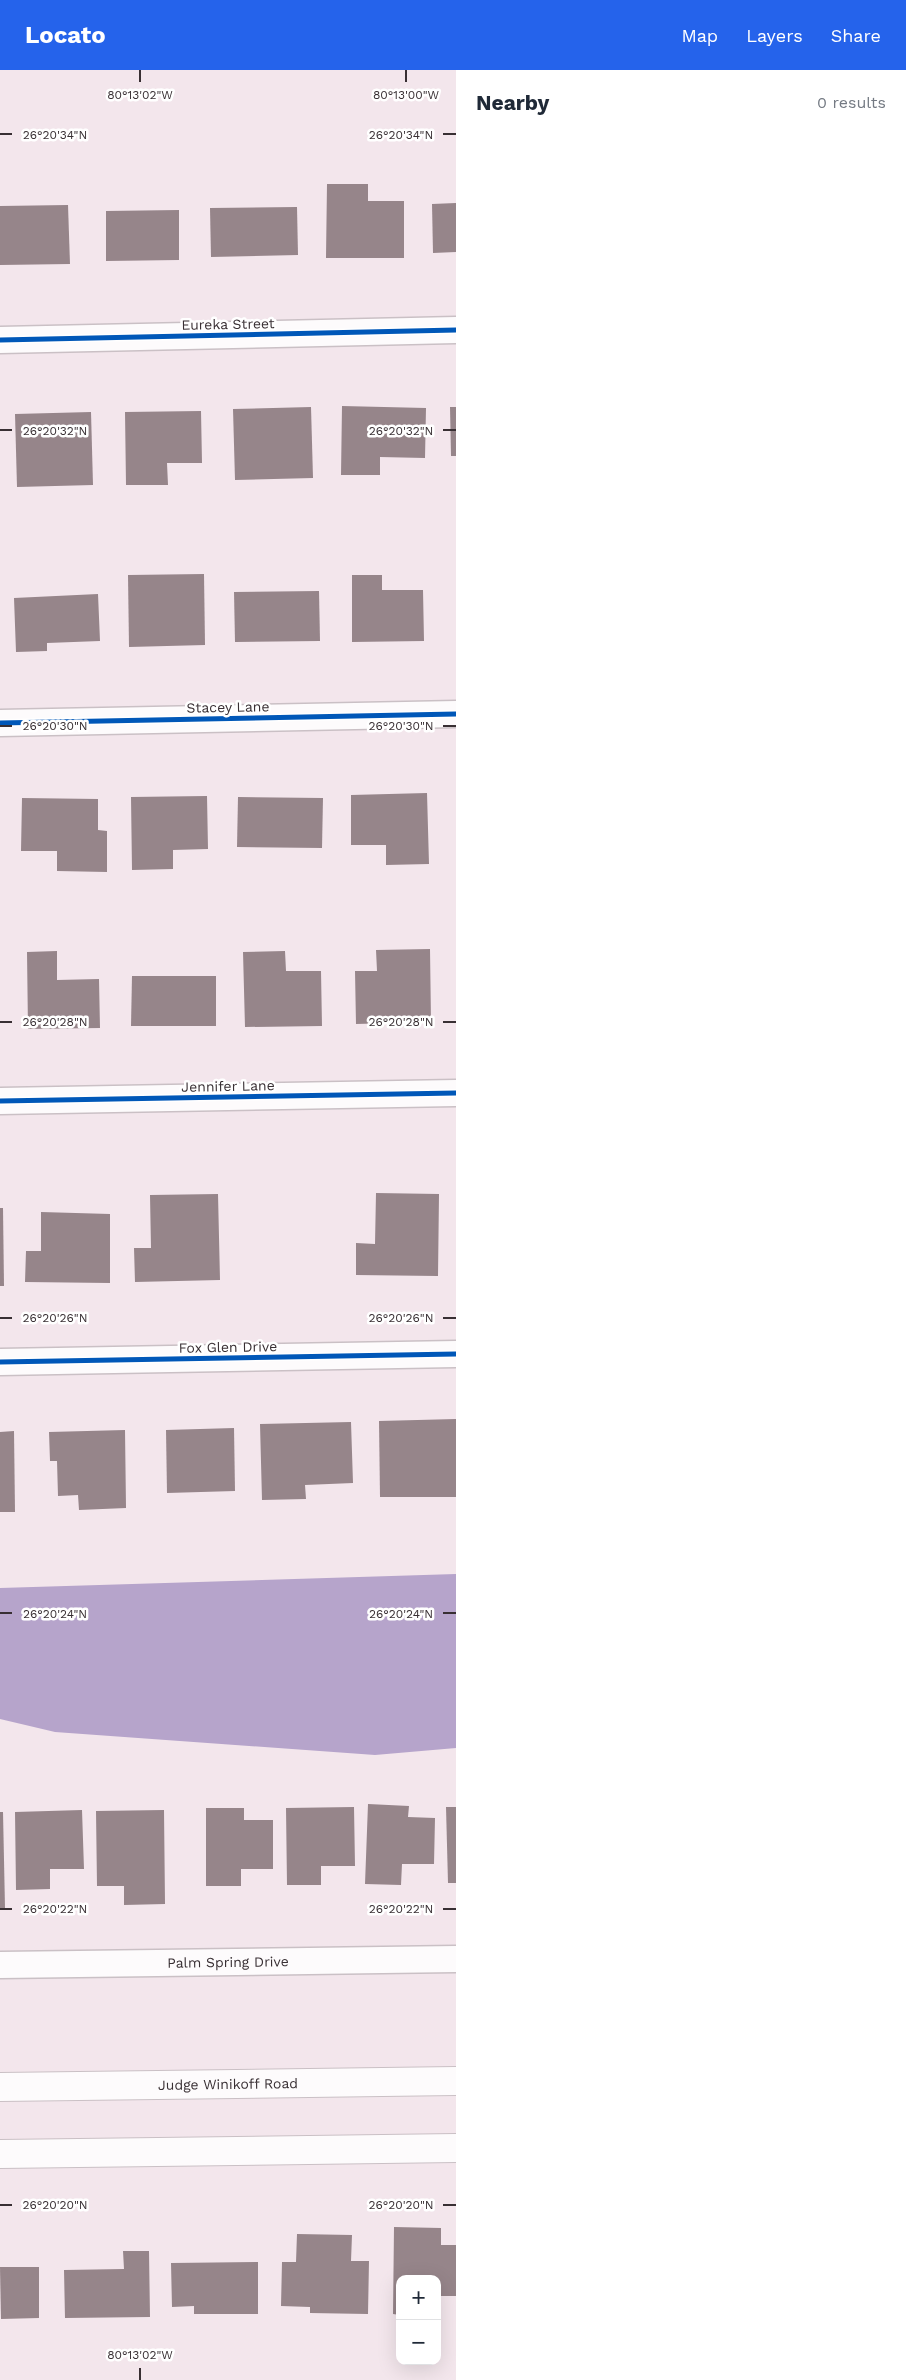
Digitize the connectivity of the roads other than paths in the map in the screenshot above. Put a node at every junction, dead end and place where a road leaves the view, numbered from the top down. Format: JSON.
{"nodes":[{"id":1,"x":456,"y":330,"type":"edge"},
{"id":2,"x":0,"y":340,"type":"edge"},
{"id":3,"x":456,"y":714,"type":"edge"},
{"id":4,"x":0,"y":723,"type":"edge"},
{"id":5,"x":456,"y":1093,"type":"edge"},
{"id":6,"x":0,"y":1102,"type":"edge"},
{"id":7,"x":456,"y":1354,"type":"edge"},
{"id":8,"x":0,"y":1362,"type":"edge"},
{"id":9,"x":456,"y":1959,"type":"edge"},
{"id":10,"x":0,"y":1965,"type":"edge"},
{"id":11,"x":456,"y":2081,"type":"edge"},
{"id":12,"x":0,"y":2088,"type":"edge"},
{"id":13,"x":456,"y":2148,"type":"edge"},
{"id":14,"x":0,"y":2154,"type":"edge"}],
"edges":[{"from":1,"to":2,"type":"street","name":"Eureka Street"},
{"from":3,"to":4,"type":"street","name":"Stacey Lane"},
{"from":5,"to":6,"type":"street","name":"Jennifer Lane"},
{"from":7,"to":8,"type":"street","name":"Fox Glen Drive"},
{"from":9,"to":10,"type":"street","name":"Palm Spring Drive"},
{"from":11,"to":12,"type":"street","name":"Judge Winikoff Road"},
{"from":13,"to":14,"type":"street"}]}
